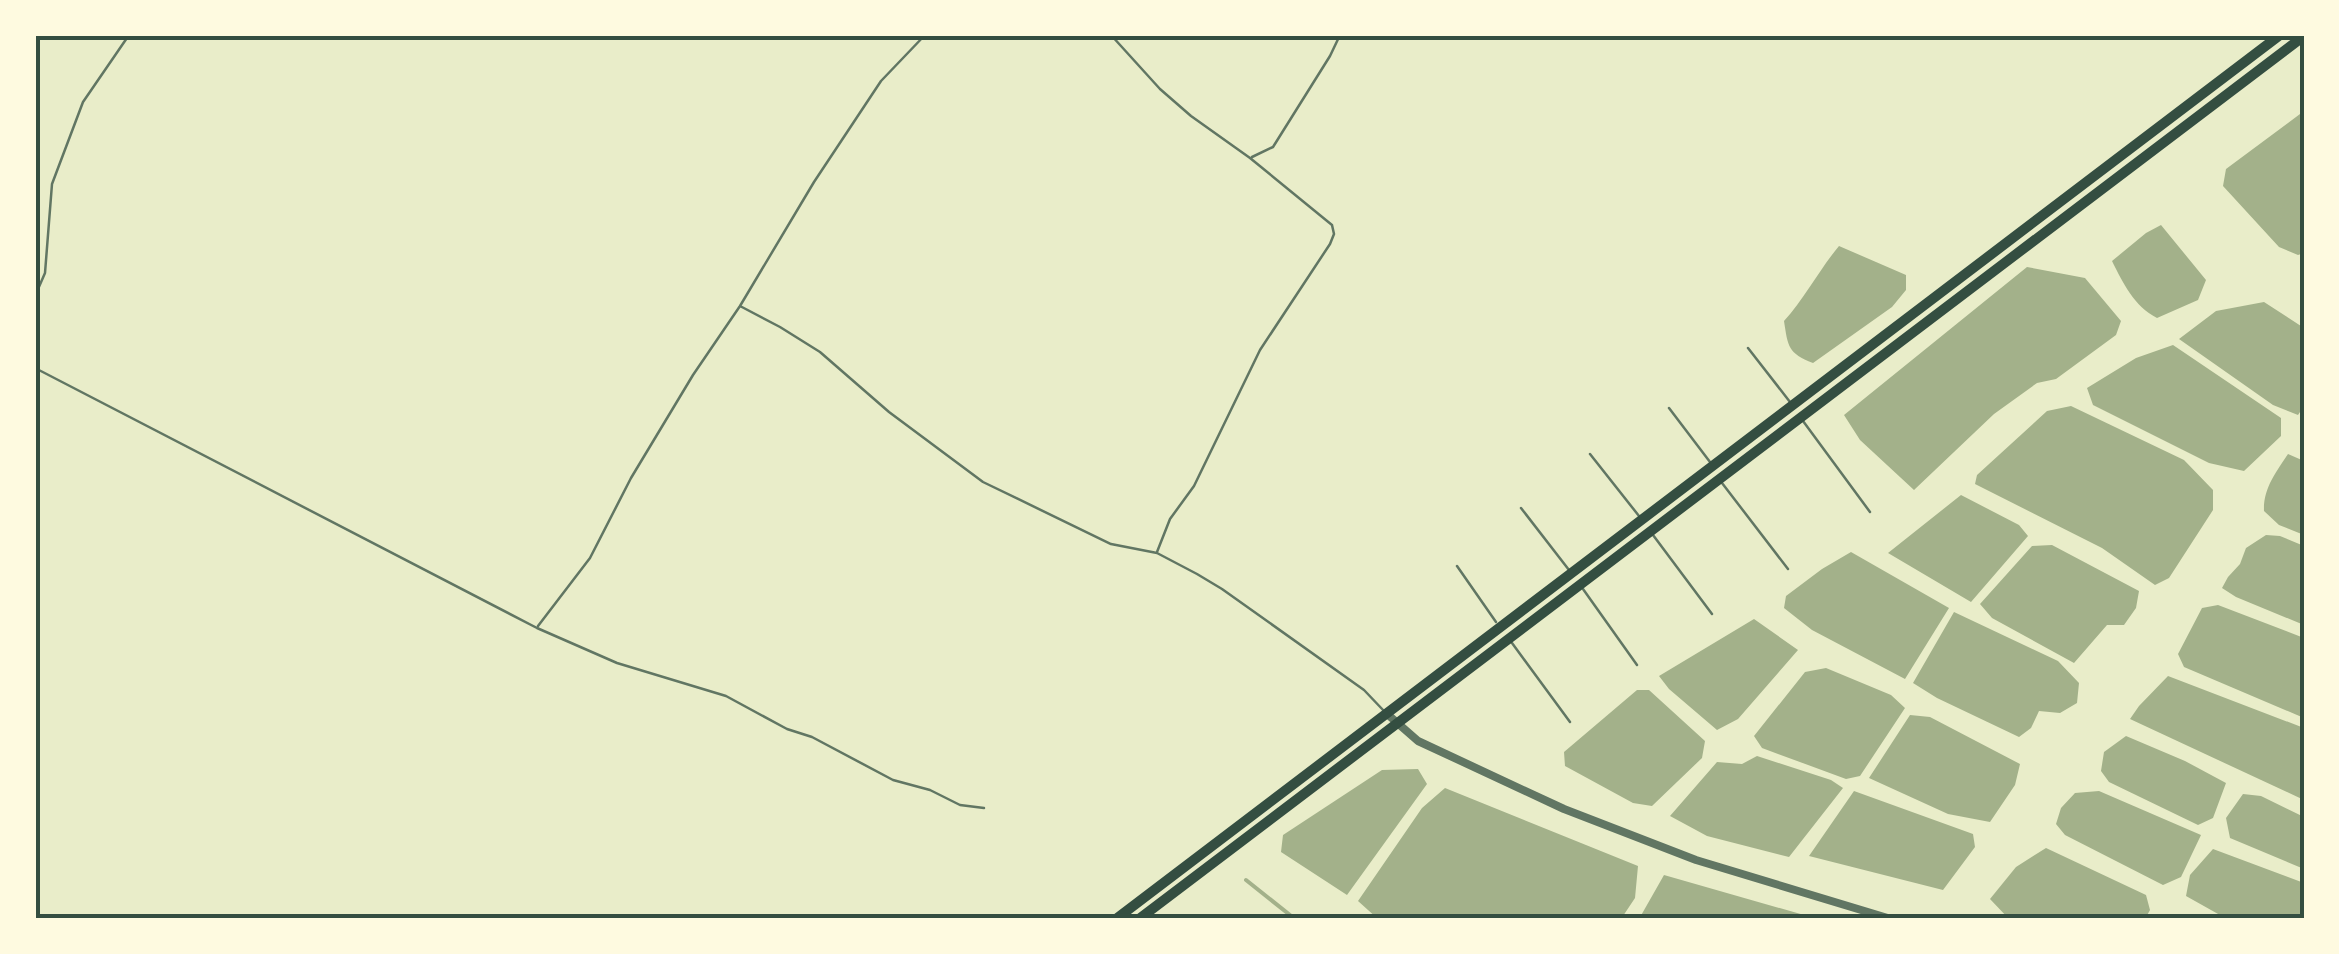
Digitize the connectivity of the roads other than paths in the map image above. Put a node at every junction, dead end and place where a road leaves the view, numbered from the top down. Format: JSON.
{"nodes":[{"id":1,"x":129,"y":35,"type":"edge"},
{"id":2,"x":925,"y":35,"type":"edge"},
{"id":3,"x":1111,"y":35,"type":"edge"},
{"id":4,"x":1340,"y":35,"type":"edge"},
{"id":5,"x":2280,"y":35,"type":"edge"},
{"id":6,"x":2304,"y":36,"type":"edge"},
{"id":7,"x":1250,"y":158,"type":"junction"},
{"id":8,"x":35,"y":296,"type":"edge"},
{"id":9,"x":740,"y":306,"type":"junction"},
{"id":10,"x":1748,"y":348,"type":"dead end"},
{"id":11,"x":35,"y":368,"type":"edge"},
{"id":12,"x":1792,"y":405,"type":"junction"},
{"id":13,"x":1669,"y":408,"type":"dead end"},
{"id":14,"x":1800,"y":417,"type":"junction"},
{"id":15,"x":1590,"y":454,"type":"dead end"},
{"id":16,"x":1712,"y":465,"type":"junction"},
{"id":17,"x":1718,"y":479,"type":"junction"},
{"id":18,"x":1521,"y":508,"type":"dead end"},
{"id":19,"x":1870,"y":512,"type":"dead end"},
{"id":20,"x":1642,"y":518,"type":"junction"},
{"id":21,"x":1650,"y":531,"type":"junction"},
{"id":22,"x":1156,"y":553,"type":"junction"},
{"id":23,"x":1457,"y":566,"type":"dead end"},
{"id":24,"x":1788,"y":569,"type":"dead end"},
{"id":25,"x":1570,"y":572,"type":"junction"},
{"id":26,"x":1580,"y":584,"type":"junction"},
{"id":27,"x":1712,"y":614,"type":"dead end"},
{"id":28,"x":1499,"y":626,"type":"junction"},
{"id":29,"x":536,"y":628,"type":"junction"},
{"id":30,"x":1508,"y":638,"type":"junction"},
{"id":31,"x":1636,"y":665,"type":"dead end"},
{"id":32,"x":1386,"y":712,"type":"junction"},
{"id":33,"x":1396,"y":722,"type":"junction"},
{"id":34,"x":1570,"y":722,"type":"dead end"},
{"id":35,"x":984,"y":808,"type":"dead end"},
{"id":36,"x":1116,"y":919,"type":"edge"},
{"id":37,"x":1139,"y":919,"type":"edge"},
{"id":38,"x":1892,"y":919,"type":"edge"}],
"edges":[{"from":1,"to":8,"type":"lane"},
{"from":2,"to":9,"type":"lane"},
{"from":3,"to":7,"type":"lane"},
{"from":4,"to":7,"type":"lane"},
{"from":5,"to":12,"type":"main road"},
{"from":6,"to":14,"type":"main road"},
{"from":7,"to":22,"type":"lane"},
{"from":9,"to":22,"type":"lane"},
{"from":9,"to":29,"type":"lane"},
{"from":10,"to":12,"type":"lane"},
{"from":11,"to":29,"type":"lane"},
{"from":12,"to":16,"type":"main road"},
{"from":13,"to":16,"type":"lane"},
{"from":14,"to":17,"type":"main road"},
{"from":14,"to":19,"type":"lane"},
{"from":15,"to":20,"type":"lane"},
{"from":16,"to":20,"type":"main road"},
{"from":17,"to":21,"type":"main road"},
{"from":17,"to":24,"type":"lane"},
{"from":18,"to":25,"type":"lane"},
{"from":20,"to":25,"type":"main road"},
{"from":21,"to":26,"type":"main road"},
{"from":21,"to":27,"type":"lane"},
{"from":22,"to":32,"type":"lane"},
{"from":23,"to":28,"type":"lane"},
{"from":25,"to":28,"type":"main road"},
{"from":26,"to":30,"type":"main road"},
{"from":26,"to":31,"type":"lane"},
{"from":28,"to":32,"type":"main road"},
{"from":29,"to":35,"type":"lane"},
{"from":30,"to":33,"type":"main road"},
{"from":30,"to":34,"type":"lane"},
{"from":32,"to":33,"type":"street"},
{"from":32,"to":36,"type":"main road"},
{"from":33,"to":37,"type":"main road"},
{"from":33,"to":38,"type":"street"}]}
